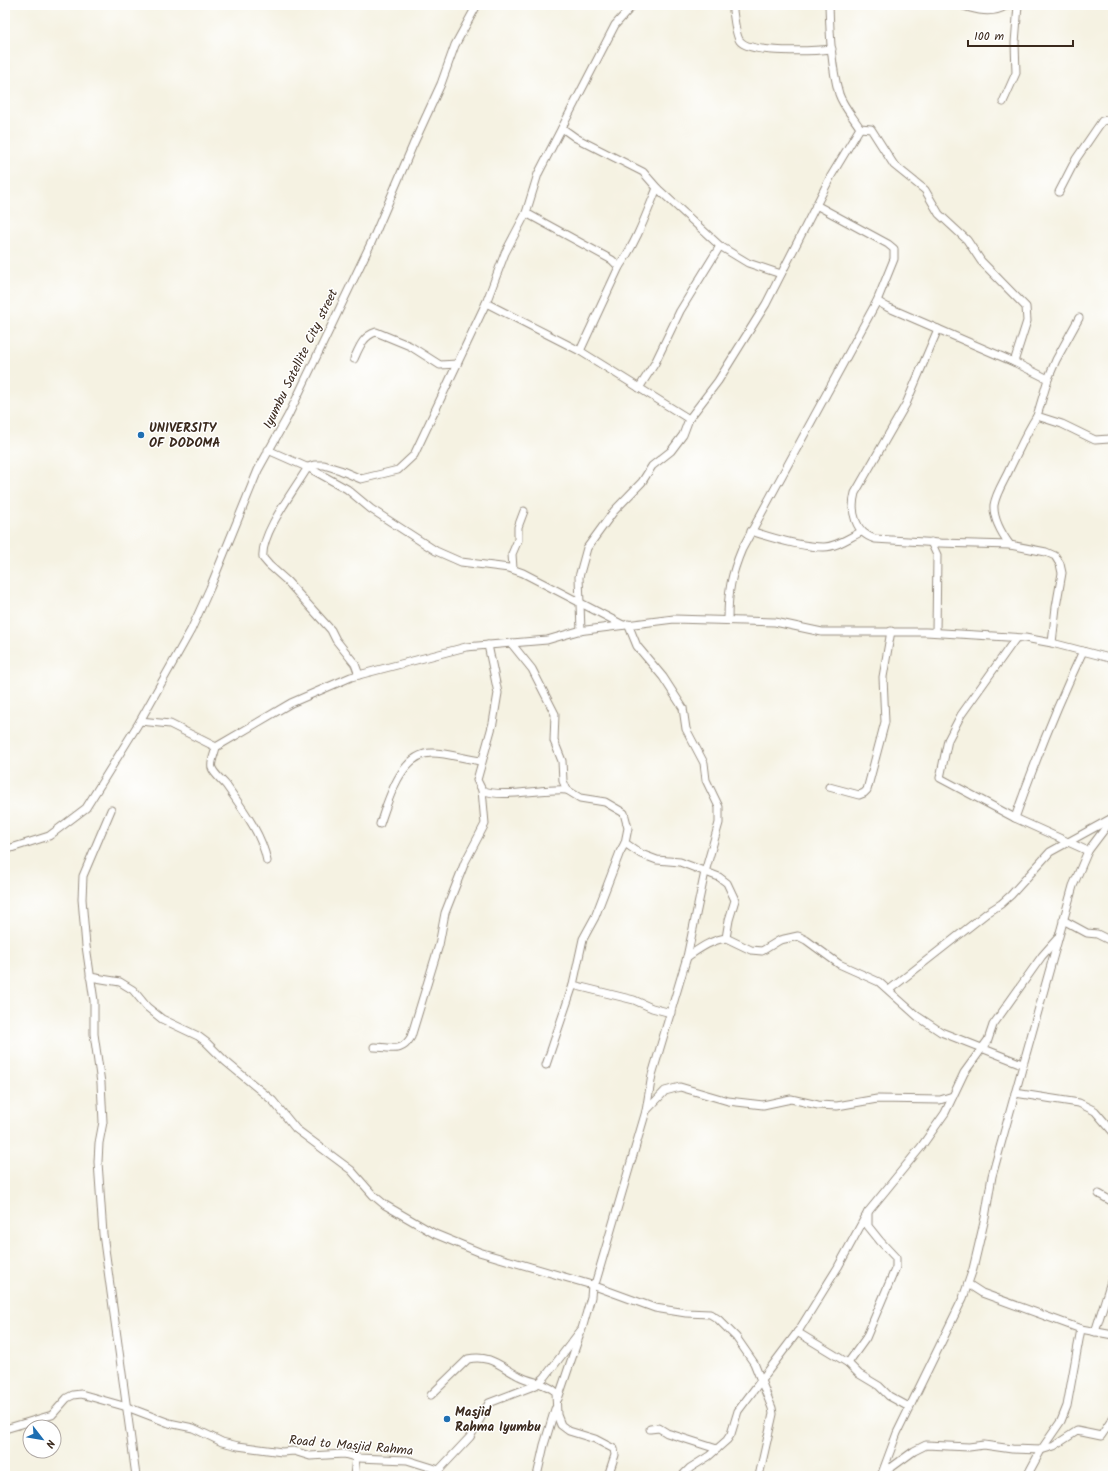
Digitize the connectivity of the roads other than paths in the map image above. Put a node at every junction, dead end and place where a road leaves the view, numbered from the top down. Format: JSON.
{"nodes":[{"id":1,"x":477,"y":5,"type":"edge"},
{"id":2,"x":633,"y":5,"type":"edge"},
{"id":3,"x":732,"y":5,"type":"edge"},
{"id":4,"x":829,"y":5,"type":"edge"},
{"id":5,"x":960,"y":5,"type":"edge"},
{"id":6,"x":1007,"y":5,"type":"edge"},
{"id":7,"x":1018,"y":5,"type":"edge"},
{"id":8,"x":832,"y":49,"type":"junction"},
{"id":9,"x":1003,"y":102,"type":"dead end"},
{"id":10,"x":1113,"y":119,"type":"edge"},
{"id":11,"x":562,"y":128,"type":"junction"},
{"id":12,"x":860,"y":128,"type":"junction"},
{"id":13,"x":657,"y":188,"type":"junction"},
{"id":14,"x":1059,"y":192,"type":"dead end"},
{"id":15,"x":816,"y":205,"type":"junction"},
{"id":16,"x":526,"y":212,"type":"junction"},
{"id":17,"x":720,"y":246,"type":"junction"},
{"id":18,"x":619,"y":267,"type":"junction"},
{"id":19,"x":781,"y":274,"type":"junction"},
{"id":20,"x":877,"y":301,"type":"junction"},
{"id":21,"x":486,"y":303,"type":"junction"},
{"id":22,"x":1079,"y":318,"type":"dead end"},
{"id":23,"x":938,"y":329,"type":"junction"},
{"id":24,"x":580,"y":351,"type":"junction"},
{"id":25,"x":354,"y":359,"type":"dead end"},
{"id":26,"x":1014,"y":362,"type":"junction"},
{"id":27,"x":457,"y":364,"type":"junction"},
{"id":28,"x":1048,"y":379,"type":"junction"},
{"id":29,"x":639,"y":388,"type":"junction"},
{"id":30,"x":1037,"y":416,"type":"junction"},
{"id":31,"x":689,"y":419,"type":"junction"},
{"id":32,"x":1113,"y":437,"type":"edge"},
{"id":33,"x":268,"y":450,"type":"junction"},
{"id":34,"x":308,"y":467,"type":"junction"},
{"id":35,"x":524,"y":511,"type":"dead end"},
{"id":36,"x":751,"y":531,"type":"junction"},
{"id":37,"x":861,"y":532,"type":"junction"},
{"id":38,"x":931,"y":542,"type":"junction"},
{"id":39,"x":1010,"y":545,"type":"junction"},
{"id":40,"x":513,"y":569,"type":"junction"},
{"id":41,"x":579,"y":602,"type":"junction"},
{"id":42,"x":728,"y":620,"type":"junction"},
{"id":43,"x":626,"y":625,"type":"junction"},
{"id":44,"x":581,"y":631,"type":"junction"},
{"id":45,"x":891,"y":632,"type":"junction"},
{"id":46,"x":936,"y":632,"type":"junction"},
{"id":47,"x":1016,"y":638,"type":"junction"},
{"id":48,"x":511,"y":643,"type":"junction"},
{"id":49,"x":1052,"y":643,"type":"junction"},
{"id":50,"x":488,"y":645,"type":"junction"},
{"id":51,"x":1083,"y":651,"type":"junction"},
{"id":52,"x":1113,"y":659,"type":"edge"},
{"id":53,"x":359,"y":675,"type":"junction"},
{"id":54,"x":140,"y":721,"type":"junction"},
{"id":55,"x":216,"y":748,"type":"junction"},
{"id":56,"x":481,"y":761,"type":"junction"},
{"id":57,"x":829,"y":787,"type":"dead end"},
{"id":58,"x":482,"y":790,"type":"junction"},
{"id":59,"x":566,"y":790,"type":"junction"},
{"id":60,"x":111,"y":810,"type":"dead end"},
{"id":61,"x":1015,"y":818,"type":"junction"},
{"id":62,"x":1113,"y":818,"type":"edge"},
{"id":63,"x":380,"y":824,"type":"dead end"},
{"id":64,"x":1067,"y":842,"type":"junction"},
{"id":65,"x":625,"y":843,"type":"junction"},
{"id":66,"x":5,"y":850,"type":"edge"},
{"id":67,"x":1088,"y":852,"type":"junction"},
{"id":68,"x":267,"y":861,"type":"dead end"},
{"id":69,"x":706,"y":872,"type":"junction"},
{"id":70,"x":1063,"y":920,"type":"junction"},
{"id":71,"x":1059,"y":937,"type":"junction"},
{"id":72,"x":726,"y":938,"type":"junction"},
{"id":73,"x":1113,"y":942,"type":"edge"},
{"id":74,"x":687,"y":957,"type":"junction"},
{"id":75,"x":90,"y":977,"type":"junction"},
{"id":76,"x":572,"y":985,"type":"junction"},
{"id":77,"x":889,"y":990,"type":"junction"},
{"id":78,"x":671,"y":1014,"type":"junction"},
{"id":79,"x":374,"y":1047,"type":"dead end"},
{"id":80,"x":982,"y":1048,"type":"junction"},
{"id":81,"x":1022,"y":1064,"type":"junction"},
{"id":82,"x":546,"y":1065,"type":"dead end"},
{"id":83,"x":1015,"y":1093,"type":"junction"},
{"id":84,"x":953,"y":1096,"type":"junction"},
{"id":85,"x":646,"y":1111,"type":"junction"},
{"id":86,"x":1112,"y":1130,"type":"edge"},
{"id":87,"x":1099,"y":1194,"type":"dead end"},
{"id":88,"x":1113,"y":1202,"type":"edge"},
{"id":89,"x":868,"y":1212,"type":"junction"},
{"id":90,"x":1113,"y":1275,"type":"edge"},
{"id":91,"x":968,"y":1284,"type":"junction"},
{"id":92,"x":592,"y":1285,"type":"junction"},
{"id":93,"x":582,"y":1329,"type":"junction"},
{"id":94,"x":1081,"y":1329,"type":"junction"},
{"id":95,"x":797,"y":1332,"type":"junction"},
{"id":96,"x":1094,"y":1332,"type":"junction"},
{"id":97,"x":1113,"y":1335,"type":"edge"},
{"id":98,"x":848,"y":1363,"type":"junction"},
{"id":99,"x":762,"y":1380,"type":"junction"},
{"id":100,"x":539,"y":1382,"type":"junction"},
{"id":101,"x":431,"y":1395,"type":"dead end"},
{"id":102,"x":557,"y":1402,"type":"junction"},
{"id":103,"x":127,"y":1407,"type":"junction"},
{"id":104,"x":909,"y":1407,"type":"junction"},
{"id":105,"x":1113,"y":1418,"type":"edge"},
{"id":106,"x":5,"y":1429,"type":"edge"},
{"id":107,"x":650,"y":1429,"type":"dead end"},
{"id":108,"x":717,"y":1449,"type":"junction"},
{"id":109,"x":1041,"y":1450,"type":"junction"},
{"id":110,"x":356,"y":1457,"type":"junction"},
{"id":111,"x":881,"y":1475,"type":"edge"},
{"id":112,"x":136,"y":1476,"type":"edge"},
{"id":113,"x":354,"y":1476,"type":"edge"},
{"id":114,"x":537,"y":1476,"type":"edge"},
{"id":115,"x":608,"y":1476,"type":"edge"},
{"id":116,"x":682,"y":1476,"type":"edge"},
{"id":117,"x":759,"y":1476,"type":"edge"},
{"id":118,"x":1027,"y":1476,"type":"edge"}],
"edges":[{"from":1,"to":33,"type":"street","name":"Iyumbu Satellite City street"},
{"from":2,"to":11,"type":"street"},
{"from":3,"to":8,"type":"street"},
{"from":4,"to":8,"type":"street"},
{"from":5,"to":6,"type":"street"},
{"from":7,"to":9,"type":"street"},
{"from":8,"to":12,"type":"street"},
{"from":10,"to":14,"type":"street"},
{"from":11,"to":13,"type":"street"},
{"from":11,"to":16,"type":"street"},
{"from":12,"to":15,"type":"street"},
{"from":12,"to":26,"type":"street"},
{"from":13,"to":17,"type":"street"},
{"from":13,"to":18,"type":"street"},
{"from":15,"to":19,"type":"street"},
{"from":15,"to":20,"type":"street"},
{"from":16,"to":18,"type":"street"},
{"from":16,"to":21,"type":"street"},
{"from":17,"to":19,"type":"street"},
{"from":17,"to":29,"type":"street"},
{"from":18,"to":24,"type":"street"},
{"from":19,"to":31,"type":"street"},
{"from":20,"to":23,"type":"street"},
{"from":20,"to":36,"type":"street"},
{"from":21,"to":24,"type":"street"},
{"from":21,"to":27,"type":"street"},
{"from":22,"to":28,"type":"street"},
{"from":23,"to":26,"type":"street"},
{"from":23,"to":37,"type":"street"},
{"from":24,"to":29,"type":"street"},
{"from":25,"to":27,"type":"street"},
{"from":26,"to":28,"type":"street"},
{"from":27,"to":34,"type":"street"},
{"from":28,"to":30,"type":"street"},
{"from":29,"to":31,"type":"street"},
{"from":30,"to":32,"type":"street"},
{"from":30,"to":39,"type":"street"},
{"from":31,"to":41,"type":"street"},
{"from":33,"to":34,"type":"street"},
{"from":33,"to":54,"type":"street","name":"Iyumbu Satellite City street"},
{"from":34,"to":40,"type":"street"},
{"from":34,"to":53,"type":"street"},
{"from":35,"to":40,"type":"street"},
{"from":36,"to":37,"type":"street"},
{"from":36,"to":42,"type":"street"},
{"from":37,"to":38,"type":"street"},
{"from":38,"to":39,"type":"street"},
{"from":38,"to":46,"type":"street"},
{"from":39,"to":49,"type":"street"},
{"from":40,"to":41,"type":"street"},
{"from":41,"to":43,"type":"street"},
{"from":41,"to":44,"type":"street"},
{"from":42,"to":43,"type":"street"},
{"from":42,"to":45,"type":"street"},
{"from":43,"to":44,"type":"street"},
{"from":43,"to":69,"type":"street","name":"Road to Masjid Rahma"},
{"from":44,"to":48,"type":"street"},
{"from":45,"to":46,"type":"street"},
{"from":45,"to":57,"type":"street"},
{"from":46,"to":47,"type":"street"},
{"from":47,"to":49,"type":"street"},
{"from":47,"to":61,"type":"street"},
{"from":48,"to":50,"type":"street"},
{"from":48,"to":59,"type":"street"},
{"from":49,"to":51,"type":"street"},
{"from":50,"to":53,"type":"street"},
{"from":50,"to":56,"type":"street"},
{"from":51,"to":52,"type":"street"},
{"from":51,"to":61,"type":"street"},
{"from":53,"to":55,"type":"street"},
{"from":54,"to":55,"type":"street"},
{"from":54,"to":66,"type":"street","name":"Iyumbu Satellite City street"},
{"from":55,"to":68,"type":"street"},
{"from":56,"to":58,"type":"street"},
{"from":56,"to":63,"type":"street"},
{"from":58,"to":59,"type":"street"},
{"from":58,"to":79,"type":"street"},
{"from":59,"to":65,"type":"street"},
{"from":60,"to":75,"type":"street"},
{"from":61,"to":64,"type":"street"},
{"from":62,"to":64,"type":"street"},
{"from":62,"to":67,"type":"street"},
{"from":64,"to":67,"type":"street"},
{"from":64,"to":77,"type":"street"},
{"from":65,"to":69,"type":"street"},
{"from":65,"to":76,"type":"street"},
{"from":67,"to":70,"type":"street"},
{"from":69,"to":72,"type":"street"},
{"from":69,"to":74,"type":"street","name":"Road to Masjid Rahma"},
{"from":70,"to":71,"type":"street"},
{"from":70,"to":73,"type":"street"},
{"from":71,"to":80,"type":"street"},
{"from":71,"to":81,"type":"street"},
{"from":72,"to":74,"type":"street"},
{"from":72,"to":77,"type":"street"},
{"from":74,"to":78,"type":"street","name":"Road to Masjid Rahma"},
{"from":75,"to":92,"type":"street"},
{"from":75,"to":103,"type":"street"},
{"from":76,"to":78,"type":"street"},
{"from":76,"to":82,"type":"street"},
{"from":77,"to":80,"type":"street"},
{"from":78,"to":85,"type":"street","name":"Road to Masjid Rahma"},
{"from":80,"to":81,"type":"street"},
{"from":80,"to":84,"type":"street"},
{"from":81,"to":83,"type":"street"},
{"from":83,"to":86,"type":"street"},
{"from":83,"to":91,"type":"street"},
{"from":84,"to":85,"type":"street"},
{"from":84,"to":89,"type":"street"},
{"from":85,"to":92,"type":"street","name":"Road to Masjid Rahma"},
{"from":87,"to":88,"type":"street"},
{"from":89,"to":95,"type":"street"},
{"from":89,"to":98,"type":"street"},
{"from":90,"to":96,"type":"street"},
{"from":91,"to":94,"type":"street"},
{"from":91,"to":104,"type":"street"},
{"from":92,"to":93,"type":"street","name":"Road to Masjid Rahma"},
{"from":92,"to":99,"type":"street"},
{"from":93,"to":100,"type":"street","name":"Road to Masjid Rahma"},
{"from":93,"to":102,"type":"street"},
{"from":94,"to":96,"type":"street"},
{"from":94,"to":109,"type":"street"},
{"from":95,"to":98,"type":"street"},
{"from":95,"to":99,"type":"street"},
{"from":96,"to":97,"type":"street"},
{"from":98,"to":104,"type":"street"},
{"from":99,"to":108,"type":"street"},
{"from":99,"to":117,"type":"street"},
{"from":100,"to":101,"type":"street"},
{"from":100,"to":102,"type":"street"},
{"from":100,"to":110,"type":"street","name":"Road to Masjid Rahma"},
{"from":102,"to":114,"type":"street"},
{"from":102,"to":115,"type":"street"},
{"from":103,"to":106,"type":"street","name":"Road to Masjid Rahma"},
{"from":103,"to":110,"type":"street","name":"Road to Masjid Rahma"},
{"from":103,"to":112,"type":"street"},
{"from":104,"to":111,"type":"street"},
{"from":105,"to":109,"type":"street"},
{"from":107,"to":108,"type":"street"},
{"from":108,"to":116,"type":"street"},
{"from":109,"to":111,"type":"street"},
{"from":109,"to":118,"type":"street"},
{"from":110,"to":113,"type":"street"}]}
